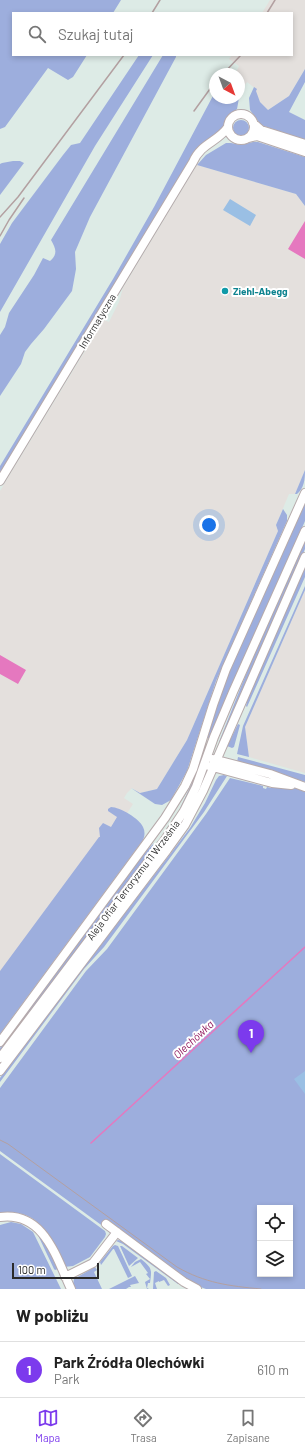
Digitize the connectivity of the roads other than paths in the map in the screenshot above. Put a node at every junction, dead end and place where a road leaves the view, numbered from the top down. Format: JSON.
{"nodes":[{"id":1,"x":253,"y":123,"type":"junction"},
{"id":2,"x":228,"y":127,"type":"junction"},
{"id":3,"x":234,"y":138,"type":"junction"},
{"id":4,"x":247,"y":139,"type":"junction"},
{"id":5,"x":305,"y":144,"type":"edge"},
{"id":6,"x":305,"y":152,"type":"edge"},
{"id":7,"x":193,"y":162,"type":"junction"},
{"id":8,"x":0,"y":481,"type":"edge"},
{"id":9,"x":305,"y":493,"type":"edge"},
{"id":10,"x":305,"y":531,"type":"edge"},
{"id":11,"x":305,"y":557,"type":"edge"},
{"id":12,"x":207,"y":757,"type":"junction"},
{"id":13,"x":215,"y":764,"type":"junction"},
{"id":14,"x":204,"y":765,"type":"junction"},
{"id":15,"x":304,"y":786,"type":"edge"},
{"id":16,"x":0,"y":1042,"type":"edge"},
{"id":17,"x":0,"y":1058,"type":"edge"},
{"id":18,"x":0,"y":1072,"type":"edge"},
{"id":19,"x":0,"y":1217,"type":"edge"},
{"id":20,"x":106,"y":1224,"type":"dead end"},
{"id":21,"x":117,"y":1232,"type":"junction"},
{"id":22,"x":65,"y":1277,"type":"junction"},
{"id":23,"x":71,"y":1289,"type":"edge"},
{"id":24,"x":197,"y":1289,"type":"edge"}],
"edges":[{"from":1,"to":2,"type":"street"},
{"from":1,"to":4,"type":"street"},
{"from":1,"to":5,"type":"street"},
{"from":2,"to":3,"type":"street"},
{"from":2,"to":7,"type":"street","name":"Informatyczna"},
{"from":3,"to":4,"type":"street"},
{"from":3,"to":7,"type":"street","name":"Informatyczna"},
{"from":4,"to":6,"type":"street"},
{"from":7,"to":8,"type":"street","name":"Informatyczna"},
{"from":9,"to":16,"type":"street"},
{"from":10,"to":12,"type":"street","name":"Aleja Ofiar Terroryzmu 11 Września"},
{"from":11,"to":13,"type":"street","name":"Aleja Ofiar Terroryzmu 11 Września"},
{"from":12,"to":13,"type":"street"},
{"from":12,"to":14,"type":"street","name":"Aleja Ofiar Terroryzmu 11 Września"},
{"from":13,"to":14,"type":"street"},
{"from":13,"to":15,"type":"street"},
{"from":13,"to":18,"type":"street","name":"Aleja Ofiar Terroryzmu 11 Września"},
{"from":14,"to":17,"type":"street","name":"Aleja Ofiar Terroryzmu 11 Września"},
{"from":19,"to":22,"type":"street"},
{"from":20,"to":21,"type":"street"},
{"from":21,"to":22,"type":"street"},
{"from":21,"to":24,"type":"street"},
{"from":22,"to":23,"type":"street"}]}
